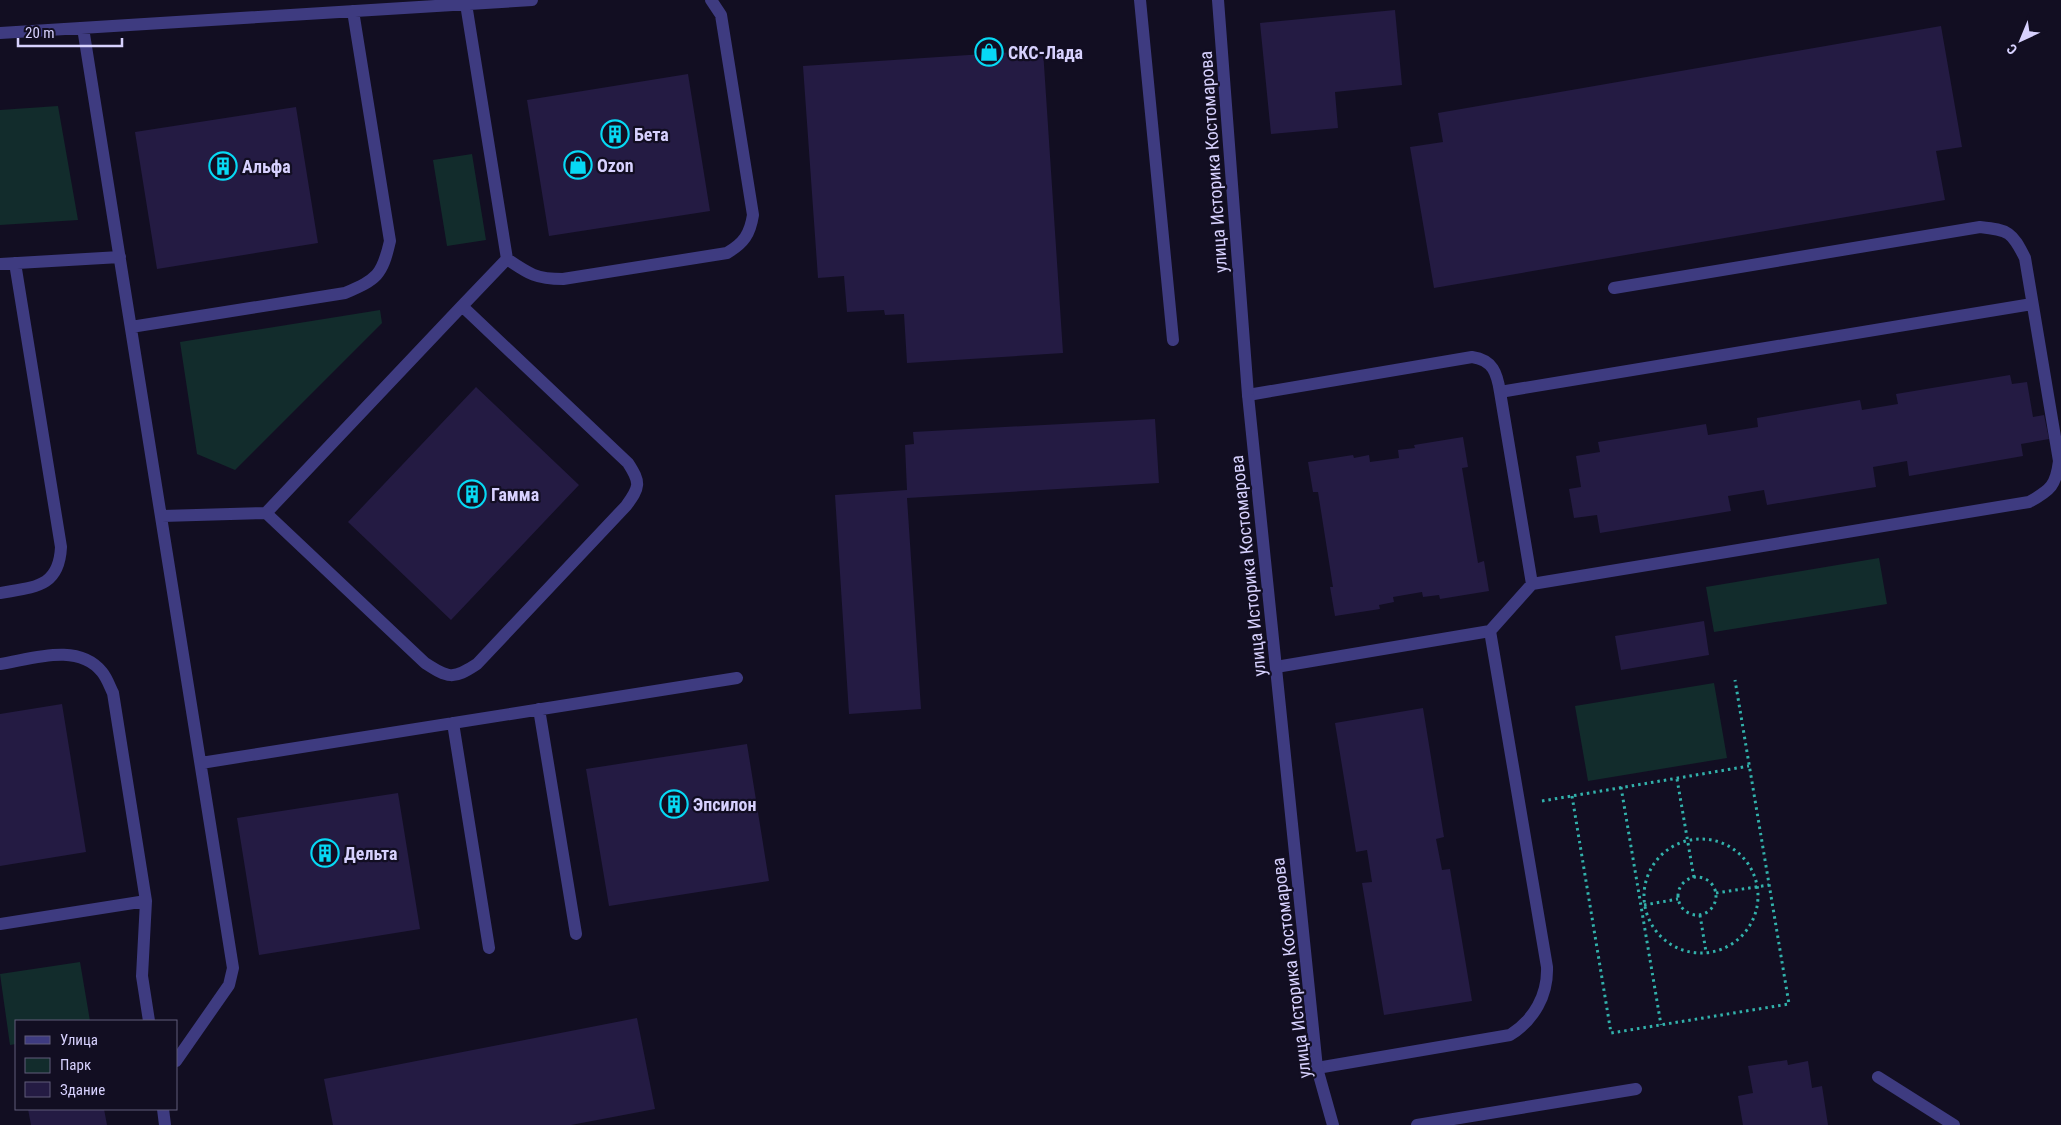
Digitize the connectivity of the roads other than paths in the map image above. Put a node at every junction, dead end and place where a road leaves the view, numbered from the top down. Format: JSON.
{"nodes":[{"id":1,"x":532,"y":0,"type":"edge"},
{"id":2,"x":711,"y":0,"type":"edge"},
{"id":3,"x":1140,"y":0,"type":"edge"},
{"id":4,"x":1218,"y":0,"type":"edge"},
{"id":5,"x":466,"y":4,"type":"junction"},
{"id":6,"x":352,"y":11,"type":"junction"},
{"id":7,"x":83,"y":28,"type":"junction"},
{"id":8,"x":0,"y":33,"type":"edge"},
{"id":9,"x":120,"y":258,"type":"junction"},
{"id":10,"x":507,"y":258,"type":"junction"},
{"id":11,"x":0,"y":264,"type":"edge"},
{"id":12,"x":15,"y":264,"type":"junction"},
{"id":13,"x":1614,"y":288,"type":"dead end"},
{"id":14,"x":2032,"y":304,"type":"junction"},
{"id":15,"x":462,"y":306,"type":"junction"},
{"id":16,"x":131,"y":328,"type":"junction"},
{"id":17,"x":1172,"y":340,"type":"dead end"},
{"id":18,"x":1500,"y":392,"type":"junction"},
{"id":19,"x":1248,"y":394,"type":"junction"},
{"id":20,"x":266,"y":513,"type":"junction"},
{"id":21,"x":162,"y":516,"type":"junction"},
{"id":22,"x":1532,"y":584,"type":"junction"},
{"id":23,"x":0,"y":593,"type":"edge"},
{"id":24,"x":1490,"y":631,"type":"junction"},
{"id":25,"x":0,"y":664,"type":"edge"},
{"id":26,"x":1276,"y":667,"type":"junction"},
{"id":27,"x":737,"y":678,"type":"dead end"},
{"id":28,"x":539,"y":709,"type":"junction"},
{"id":29,"x":453,"y":723,"type":"junction"},
{"id":30,"x":201,"y":763,"type":"junction"},
{"id":31,"x":146,"y":901,"type":"junction"},
{"id":32,"x":0,"y":924,"type":"edge"},
{"id":33,"x":576,"y":934,"type":"dead end"},
{"id":34,"x":489,"y":948,"type":"dead end"},
{"id":35,"x":149,"y":1020,"type":"edge"},
{"id":36,"x":178,"y":1057,"type":"edge"},
{"id":37,"x":1317,"y":1068,"type":"junction"},
{"id":38,"x":1878,"y":1077,"type":"dead end"},
{"id":39,"x":1636,"y":1089,"type":"dead end"},
{"id":40,"x":163,"y":1110,"type":"edge"},
{"id":41,"x":166,"y":1125,"type":"edge"},
{"id":42,"x":1333,"y":1125,"type":"edge"},
{"id":43,"x":1417,"y":1125,"type":"edge"},
{"id":44,"x":1954,"y":1125,"type":"edge"}],
"edges":[{"from":1,"to":5,"type":"street"},
{"from":2,"to":10,"type":"street"},
{"from":3,"to":17,"type":"street"},
{"from":4,"to":19,"type":"street","name":"улица Историка Костомарова"},
{"from":5,"to":6,"type":"street"},
{"from":5,"to":10,"type":"street"},
{"from":6,"to":7,"type":"street"},
{"from":6,"to":16,"type":"street"},
{"from":7,"to":8,"type":"street"},
{"from":7,"to":9,"type":"street"},
{"from":9,"to":12,"type":"street"},
{"from":9,"to":16,"type":"street"},
{"from":10,"to":15,"type":"street"},
{"from":11,"to":12,"type":"street"},
{"from":12,"to":23,"type":"street"},
{"from":13,"to":14,"type":"street"},
{"from":14,"to":18,"type":"street"},
{"from":14,"to":22,"type":"street"},
{"from":15,"to":20,"type":"street"},
{"from":15,"to":20,"type":"street"},
{"from":16,"to":21,"type":"street"},
{"from":18,"to":19,"type":"street"},
{"from":18,"to":22,"type":"street"},
{"from":19,"to":26,"type":"street","name":"улица Историка Костомарова"},
{"from":20,"to":21,"type":"street"},
{"from":21,"to":30,"type":"street"},
{"from":22,"to":24,"type":"street"},
{"from":24,"to":26,"type":"street"},
{"from":24,"to":37,"type":"street"},
{"from":25,"to":31,"type":"street"},
{"from":26,"to":37,"type":"street","name":"улица Историка Костомарова"},
{"from":27,"to":28,"type":"street"},
{"from":28,"to":29,"type":"street"},
{"from":28,"to":33,"type":"street"},
{"from":29,"to":30,"type":"street"},
{"from":29,"to":34,"type":"street"},
{"from":30,"to":36,"type":"street"},
{"from":31,"to":32,"type":"street"},
{"from":31,"to":35,"type":"street"},
{"from":37,"to":42,"type":"street","name":"улица Историка Костомарова"},
{"from":38,"to":44,"type":"street"},
{"from":39,"to":43,"type":"street"},
{"from":40,"to":41,"type":"street"}]}
